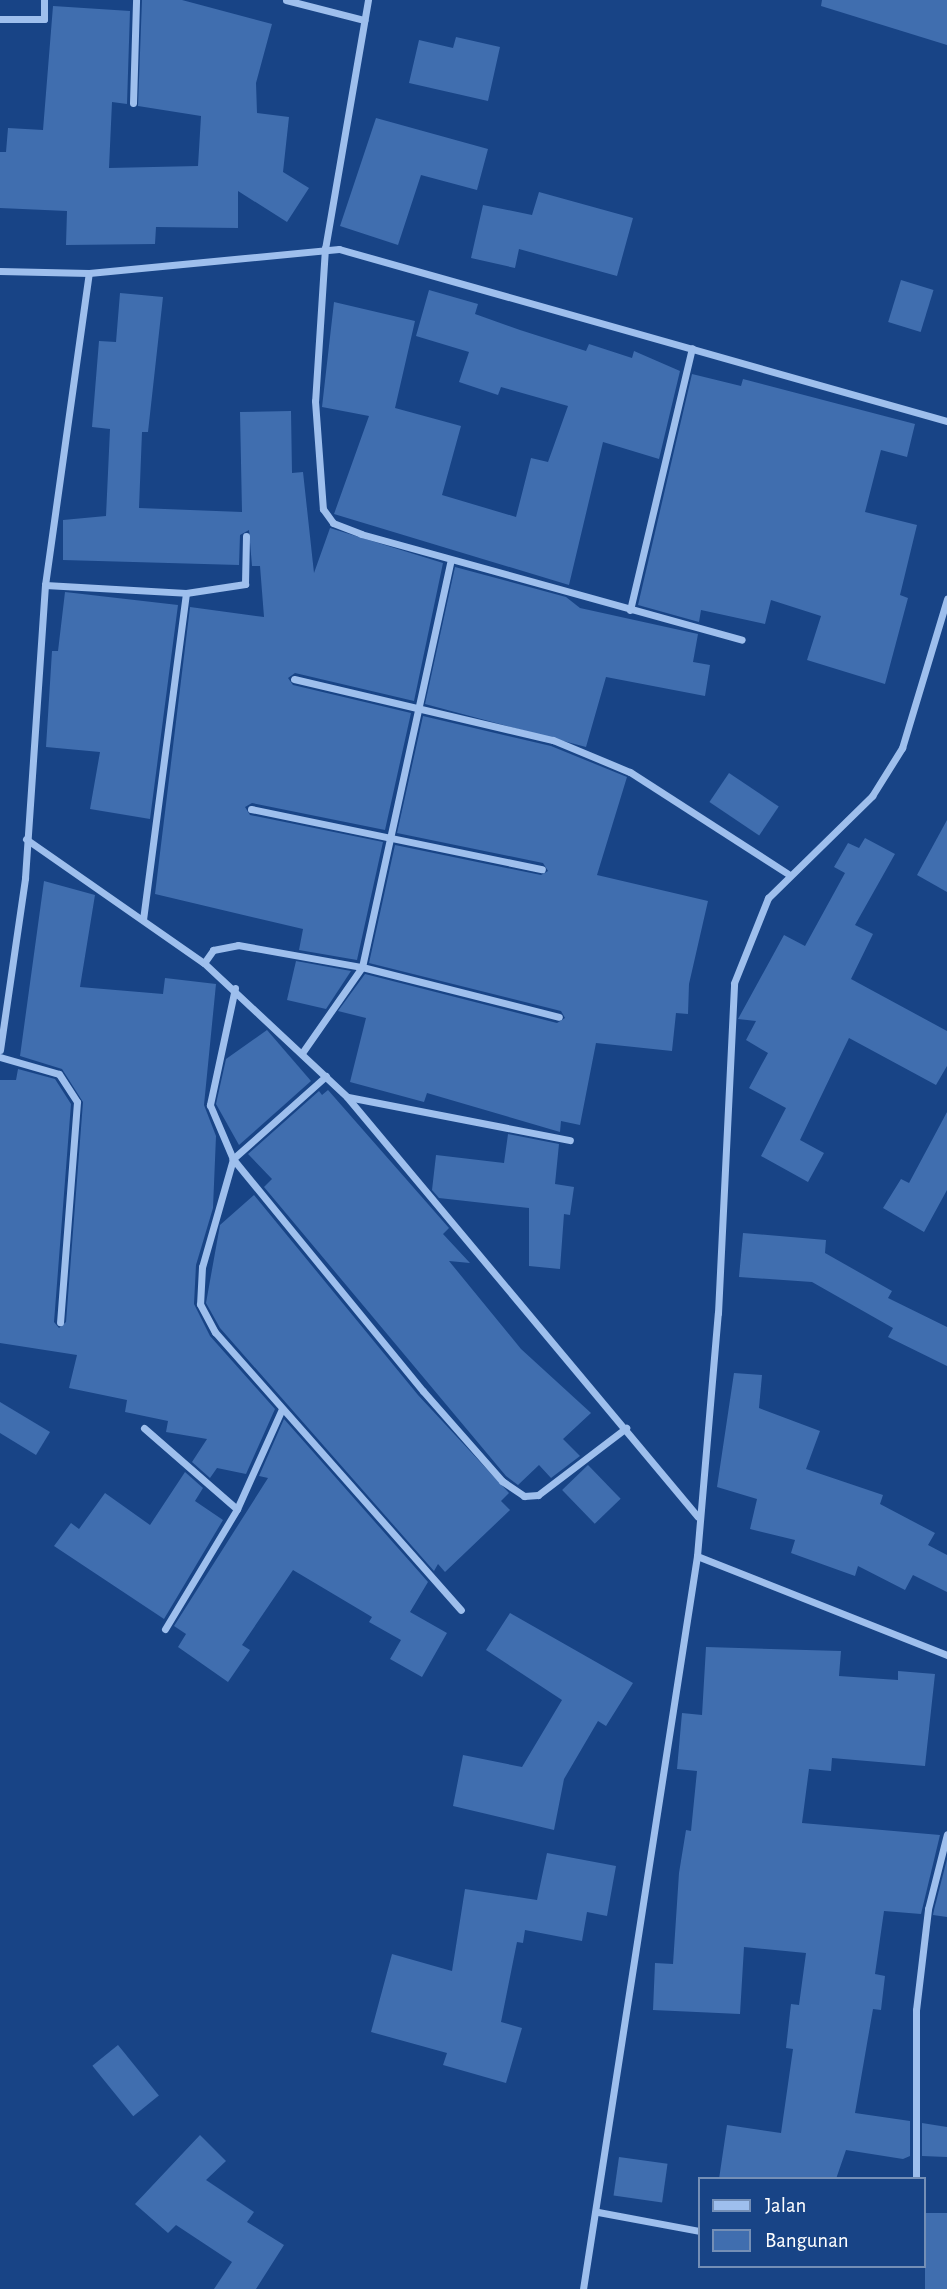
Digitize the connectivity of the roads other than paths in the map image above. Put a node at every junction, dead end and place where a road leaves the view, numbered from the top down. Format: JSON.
{"nodes":[{"id":1,"x":44,"y":0,"type":"edge"},
{"id":2,"x":136,"y":0,"type":"edge"},
{"id":3,"x":286,"y":0,"type":"edge"},
{"id":4,"x":368,"y":0,"type":"edge"},
{"id":5,"x":0,"y":19,"type":"edge"},
{"id":6,"x":364,"y":20,"type":"junction"},
{"id":7,"x":133,"y":103,"type":"dead end"},
{"id":8,"x":325,"y":247,"type":"junction"},
{"id":9,"x":0,"y":271,"type":"edge"},
{"id":10,"x":89,"y":273,"type":"junction"},
{"id":11,"x":692,"y":348,"type":"junction"},
{"id":12,"x":947,"y":421,"type":"edge"},
{"id":13,"x":246,"y":536,"type":"dead end"},
{"id":14,"x":450,"y":562,"type":"junction"},
{"id":15,"x":45,"y":585,"type":"junction"},
{"id":16,"x":186,"y":593,"type":"junction"},
{"id":17,"x":947,"y":599,"type":"edge"},
{"id":18,"x":630,"y":610,"type":"junction"},
{"id":19,"x":742,"y":640,"type":"dead end"},
{"id":20,"x":294,"y":679,"type":"dead end"},
{"id":21,"x":420,"y":708,"type":"junction"},
{"id":22,"x":251,"y":809,"type":"dead end"},
{"id":23,"x":394,"y":836,"type":"junction"},
{"id":24,"x":26,"y":839,"type":"junction"},
{"id":25,"x":542,"y":869,"type":"dead end"},
{"id":26,"x":788,"y":874,"type":"junction"},
{"id":27,"x":143,"y":919,"type":"junction"},
{"id":28,"x":204,"y":964,"type":"junction"},
{"id":29,"x":362,"y":967,"type":"junction"},
{"id":30,"x":235,"y":988,"type":"junction"},
{"id":31,"x":559,"y":1017,"type":"dead end"},
{"id":32,"x":0,"y":1050,"type":"edge"},
{"id":33,"x":302,"y":1053,"type":"junction"},
{"id":34,"x":0,"y":1057,"type":"edge"},
{"id":35,"x":326,"y":1076,"type":"junction"},
{"id":36,"x":347,"y":1097,"type":"junction"},
{"id":37,"x":570,"y":1140,"type":"dead end"},
{"id":38,"x":233,"y":1159,"type":"junction"},
{"id":39,"x":60,"y":1322,"type":"dead end"},
{"id":40,"x":282,"y":1409,"type":"junction"},
{"id":41,"x":144,"y":1428,"type":"dead end"},
{"id":42,"x":626,"y":1428,"type":"junction"},
{"id":43,"x":237,"y":1509,"type":"junction"},
{"id":44,"x":698,"y":1517,"type":"junction"},
{"id":45,"x":696,"y":1556,"type":"junction"},
{"id":46,"x":461,"y":1610,"type":"dead end"},
{"id":47,"x":165,"y":1629,"type":"dead end"},
{"id":48,"x":947,"y":1655,"type":"edge"},
{"id":49,"x":947,"y":1834,"type":"edge"},
{"id":50,"x":916,"y":2177,"type":"edge"},
{"id":51,"x":598,"y":2212,"type":"junction"},
{"id":52,"x":698,"y":2231,"type":"edge"},
{"id":53,"x":583,"y":2289,"type":"edge"}],
"edges":[{"from":1,"to":5,"type":"street"},
{"from":2,"to":7,"type":"street"},
{"from":3,"to":6,"type":"street"},
{"from":4,"to":6,"type":"street"},
{"from":6,"to":8,"type":"street"},
{"from":8,"to":10,"type":"street"},
{"from":8,"to":11,"type":"street"},
{"from":8,"to":14,"type":"street"},
{"from":9,"to":10,"type":"street"},
{"from":10,"to":15,"type":"street"},
{"from":11,"to":12,"type":"street"},
{"from":11,"to":18,"type":"street"},
{"from":13,"to":16,"type":"street"},
{"from":14,"to":18,"type":"street"},
{"from":14,"to":21,"type":"street"},
{"from":15,"to":16,"type":"street"},
{"from":15,"to":24,"type":"street"},
{"from":16,"to":27,"type":"street"},
{"from":17,"to":26,"type":"street"},
{"from":18,"to":19,"type":"street"},
{"from":20,"to":21,"type":"street"},
{"from":21,"to":23,"type":"street"},
{"from":21,"to":26,"type":"street"},
{"from":22,"to":23,"type":"street"},
{"from":23,"to":25,"type":"street"},
{"from":23,"to":29,"type":"street"},
{"from":24,"to":27,"type":"street"},
{"from":24,"to":32,"type":"street"},
{"from":26,"to":44,"type":"street"},
{"from":27,"to":28,"type":"street"},
{"from":28,"to":29,"type":"street"},
{"from":28,"to":30,"type":"street"},
{"from":29,"to":31,"type":"street"},
{"from":29,"to":33,"type":"street"},
{"from":30,"to":33,"type":"street"},
{"from":30,"to":38,"type":"street"},
{"from":33,"to":35,"type":"street"},
{"from":34,"to":39,"type":"street"},
{"from":35,"to":36,"type":"street"},
{"from":35,"to":38,"type":"street"},
{"from":36,"to":37,"type":"street"},
{"from":36,"to":42,"type":"street"},
{"from":38,"to":40,"type":"street"},
{"from":38,"to":42,"type":"street"},
{"from":40,"to":43,"type":"street"},
{"from":40,"to":46,"type":"street"},
{"from":41,"to":43,"type":"street"},
{"from":42,"to":44,"type":"street"},
{"from":43,"to":47,"type":"street"},
{"from":44,"to":45,"type":"street"},
{"from":45,"to":48,"type":"street"},
{"from":45,"to":51,"type":"street"},
{"from":49,"to":50,"type":"street"},
{"from":51,"to":52,"type":"street"},
{"from":51,"to":53,"type":"street"}]}
